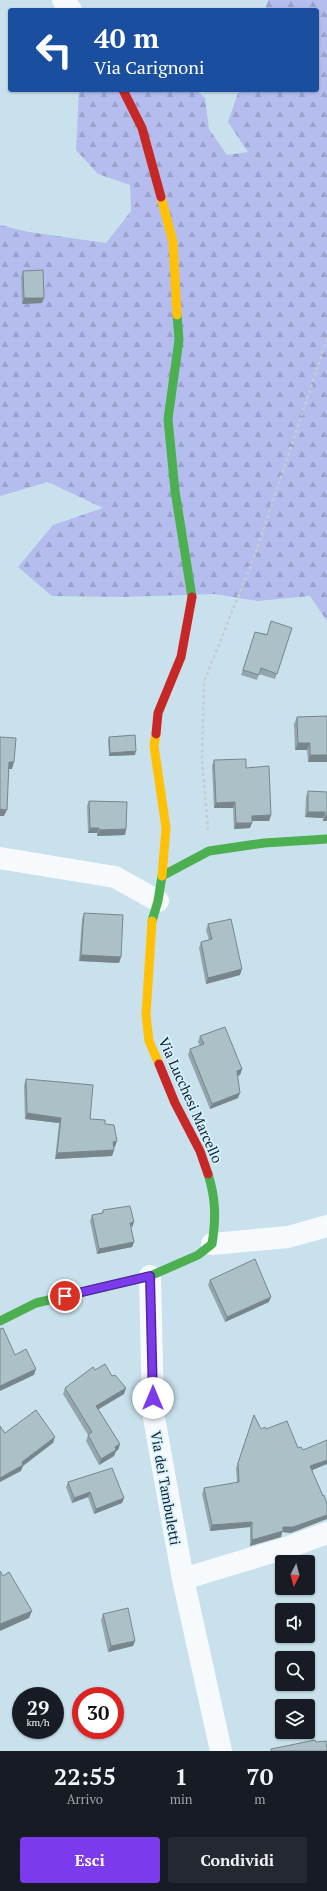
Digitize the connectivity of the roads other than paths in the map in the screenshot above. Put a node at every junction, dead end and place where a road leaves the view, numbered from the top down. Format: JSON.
{"nodes":[{"id":1,"x":124,"y":92,"type":"edge"},
{"id":2,"x":327,"y":839,"type":"edge"},
{"id":3,"x":0,"y":858,"type":"edge"},
{"id":4,"x":162,"y":876,"type":"junction"},
{"id":5,"x":158,"y":901,"type":"junction"},
{"id":6,"x":327,"y":1226,"type":"edge"},
{"id":7,"x":212,"y":1244,"type":"junction"},
{"id":8,"x":150,"y":1276,"type":"junction"},
{"id":9,"x":0,"y":1321,"type":"edge"},
{"id":10,"x":327,"y":1533,"type":"edge"},
{"id":11,"x":183,"y":1579,"type":"junction"},
{"id":12,"x":221,"y":1751,"type":"edge"}],
"edges":[{"from":1,"to":4,"type":"street","name":"Via Lucchesi Marcello"},
{"from":2,"to":4,"type":"street"},
{"from":3,"to":5,"type":"street"},
{"from":4,"to":5,"type":"street","name":"Via Lucchesi Marcello"},
{"from":5,"to":7,"type":"street","name":"Via Lucchesi Marcello"},
{"from":6,"to":7,"type":"street"},
{"from":7,"to":8,"type":"street"},
{"from":8,"to":9,"type":"street"},
{"from":8,"to":11,"type":"street","name":"Via dei Tambuletti"},
{"from":10,"to":11,"type":"street"},
{"from":11,"to":12,"type":"street","name":"Via dei Tambuletti"}]}
